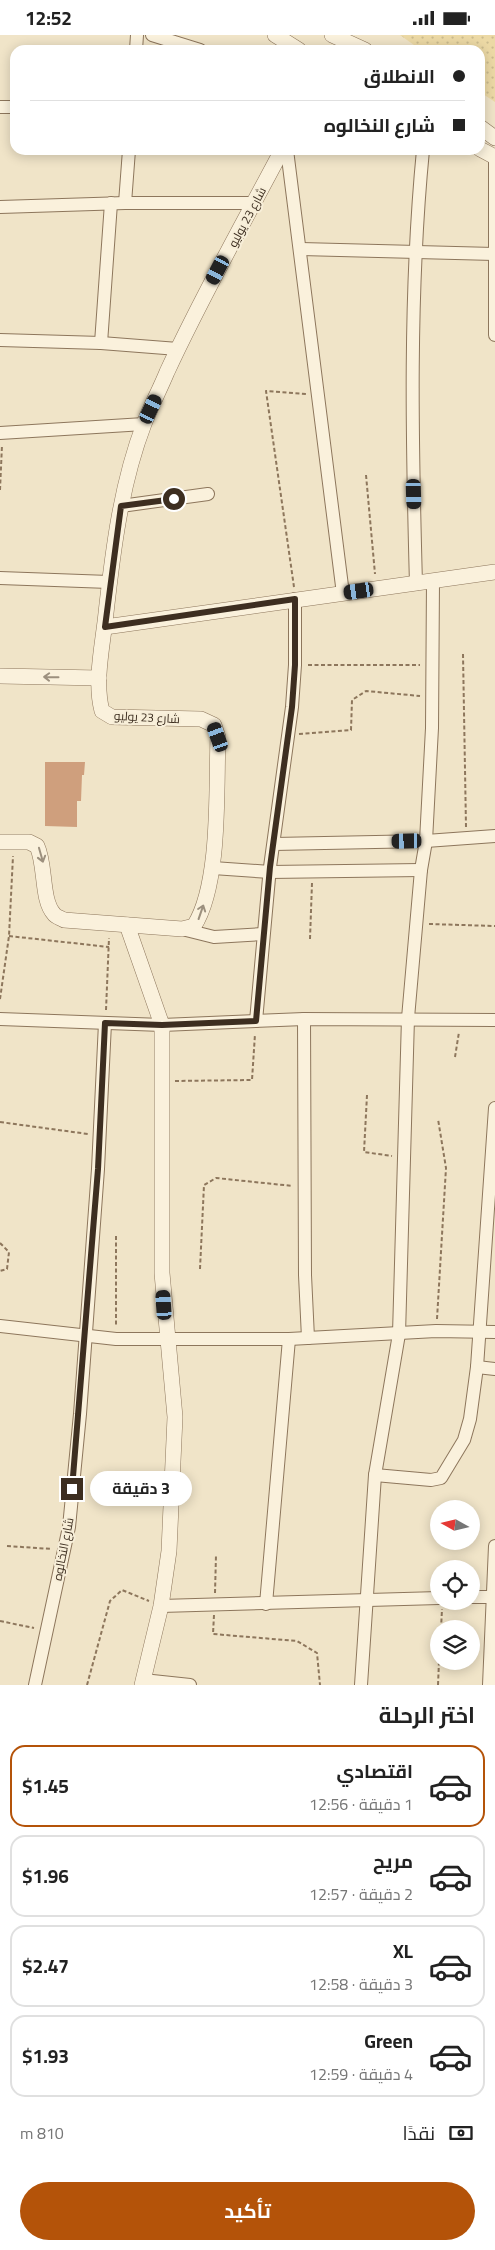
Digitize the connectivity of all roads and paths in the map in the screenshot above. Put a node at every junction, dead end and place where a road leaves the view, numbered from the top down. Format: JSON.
{"nodes":[{"id":1,"x":152,"y":35,"type":"edge"},
{"id":2,"x":275,"y":35,"type":"edge"},
{"id":3,"x":332,"y":35,"type":"edge"},
{"id":4,"x":358,"y":43,"type":"edge"},
{"id":5,"x":184,"y":45,"type":"edge"},
{"id":6,"x":291,"y":45,"type":"edge"},
{"id":7,"x":129,"y":155,"type":"edge"},
{"id":8,"x":279,"y":155,"type":"edge"},
{"id":9,"x":288,"y":155,"type":"edge"},
{"id":10,"x":423,"y":155,"type":"edge"},
{"id":11,"x":495,"y":157,"type":"edge"},
{"id":12,"x":111,"y":203,"type":"junction"},
{"id":13,"x":125,"y":203,"type":"junction"},
{"id":14,"x":254,"y":203,"type":"junction"},
{"id":15,"x":0,"y":207,"type":"edge"},
{"id":16,"x":301,"y":249,"type":"junction"},
{"id":17,"x":414,"y":251,"type":"junction"},
{"id":18,"x":494,"y":254,"type":"junction"},
{"id":19,"x":495,"y":335,"type":"edge"},
{"id":20,"x":0,"y":340,"type":"edge"},
{"id":21,"x":101,"y":343,"type":"junction"},
{"id":22,"x":178,"y":349,"type":"junction"},
{"id":23,"x":318,"y":394,"type":"junction"},
{"id":24,"x":144,"y":424,"type":"junction"},
{"id":25,"x":2,"y":433,"type":"edge"},
{"id":26,"x":366,"y":475,"type":"dead end"},
{"id":27,"x":0,"y":490,"type":"edge"},
{"id":28,"x":208,"y":494,"type":"dead end"},
{"id":29,"x":121,"y":506,"type":"junction"},
{"id":30,"x":495,"y":572,"type":"edge"},
{"id":31,"x":0,"y":578,"type":"edge"},
{"id":32,"x":433,"y":581,"type":"junction"},
{"id":33,"x":109,"y":582,"type":"junction"},
{"id":34,"x":416,"y":583,"type":"junction"},
{"id":35,"x":376,"y":589,"type":"junction"},
{"id":36,"x":342,"y":594,"type":"junction"},
{"id":37,"x":295,"y":599,"type":"junction"},
{"id":38,"x":105,"y":627,"type":"junction"},
{"id":39,"x":463,"y":654,"type":"dead end"},
{"id":40,"x":295,"y":665,"type":"junction"},
{"id":41,"x":433,"y":665,"type":"junction"},
{"id":42,"x":0,"y":676,"type":"edge"},
{"id":43,"x":99,"y":678,"type":"junction"},
{"id":44,"x":432,"y":697,"type":"junction"},
{"id":45,"x":289,"y":735,"type":"junction"},
{"id":46,"x":495,"y":836,"type":"edge"},
{"id":47,"x":466,"y":838,"type":"junction"},
{"id":48,"x":426,"y":841,"type":"junction"},
{"id":49,"x":7,"y":842,"type":"edge"},
{"id":50,"x":274,"y":844,"type":"junction"},
{"id":51,"x":213,"y":868,"type":"junction"},
{"id":52,"x":421,"y":870,"type":"junction"},
{"id":53,"x":270,"y":872,"type":"junction"},
{"id":54,"x":312,"y":872,"type":"junction"},
{"id":55,"x":110,"y":924,"type":"junction"},
{"id":56,"x":416,"y":924,"type":"junction"},
{"id":57,"x":127,"y":925,"type":"junction"},
{"id":58,"x":495,"y":926,"type":"edge"},
{"id":59,"x":182,"y":929,"type":"junction"},
{"id":60,"x":263,"y":934,"type":"junction"},
{"id":61,"x":10,"y":936,"type":"junction"},
{"id":62,"x":310,"y":939,"type":"dead end"},
{"id":63,"x":109,"y":947,"type":"junction"},
{"id":64,"x":0,"y":999,"type":"edge"},
{"id":65,"x":408,"y":1018,"type":"junction"},
{"id":66,"x":0,"y":1019,"type":"edge"},
{"id":67,"x":304,"y":1019,"type":"junction"},
{"id":68,"x":460,"y":1020,"type":"junction"},
{"id":69,"x":495,"y":1020,"type":"edge"},
{"id":70,"x":256,"y":1021,"type":"junction"},
{"id":71,"x":105,"y":1023,"type":"junction"},
{"id":72,"x":162,"y":1025,"type":"junction"},
{"id":73,"x":455,"y":1057,"type":"dead end"},
{"id":74,"x":163,"y":1081,"type":"junction"},
{"id":75,"x":367,"y":1095,"type":"dead end"},
{"id":76,"x":495,"y":1108,"type":"edge"},
{"id":77,"x":438,"y":1119,"type":"dead end"},
{"id":78,"x":0,"y":1122,"type":"edge"},
{"id":79,"x":98,"y":1135,"type":"junction"},
{"id":80,"x":404,"y":1157,"type":"junction"},
{"id":81,"x":306,"y":1188,"type":"junction"},
{"id":82,"x":116,"y":1236,"type":"dead end"},
{"id":83,"x":0,"y":1243,"type":"edge"},
{"id":84,"x":200,"y":1269,"type":"dead end"},
{"id":85,"x":0,"y":1271,"type":"edge"},
{"id":86,"x":0,"y":1326,"type":"edge"},
{"id":87,"x":436,"y":1331,"type":"junction"},
{"id":88,"x":479,"y":1331,"type":"junction"},
{"id":89,"x":495,"y":1332,"type":"edge"},
{"id":90,"x":398,"y":1333,"type":"junction"},
{"id":91,"x":84,"y":1336,"type":"junction"},
{"id":92,"x":116,"y":1339,"type":"junction"},
{"id":93,"x":168,"y":1339,"type":"junction"},
{"id":94,"x":289,"y":1339,"type":"junction"},
{"id":95,"x":308,"y":1339,"type":"junction"},
{"id":96,"x":477,"y":1367,"type":"junction"},
{"id":97,"x":495,"y":1369,"type":"edge"},
{"id":98,"x":375,"y":1475,"type":"junction"},
{"id":99,"x":7,"y":1546,"type":"dead end"},
{"id":100,"x":495,"y":1546,"type":"edge"},
{"id":101,"x":64,"y":1550,"type":"junction"},
{"id":102,"x":480,"y":1597,"type":"edge"},
{"id":103,"x":494,"y":1597,"type":"edge"},
{"id":104,"x":430,"y":1598,"type":"edge"},
{"id":105,"x":367,"y":1600,"type":"junction"},
{"id":106,"x":266,"y":1604,"type":"junction"},
{"id":107,"x":161,"y":1606,"type":"junction"},
{"id":108,"x":0,"y":1621,"type":"edge"},
{"id":109,"x":46,"y":1630,"type":"junction"},
{"id":110,"x":272,"y":1640,"type":"dead end"},
{"id":111,"x":439,"y":1670,"type":"edge"},
{"id":112,"x":143,"y":1682,"type":"edge"},
{"id":113,"x":36,"y":1685,"type":"edge"},
{"id":114,"x":87,"y":1685,"type":"edge"},
{"id":115,"x":190,"y":1685,"type":"edge"},
{"id":116,"x":320,"y":1685,"type":"edge"},
{"id":117,"x":361,"y":1685,"type":"edge"},
{"id":118,"x":438,"y":1685,"type":"edge"},
{"id":119,"x":489,"y":1685,"type":"edge"}],
"edges":[{"from":1,"to":5,"type":"street"},
{"from":2,"to":6,"type":"street"},
{"from":3,"to":4,"type":"street"},
{"from":7,"to":13,"type":"street"},
{"from":8,"to":14,"type":"street","name":"شارع 23 يوليو"},
{"from":9,"to":16,"type":"street"},
{"from":10,"to":17,"type":"street"},
{"from":11,"to":18,"type":"street"},
{"from":12,"to":13,"type":"street"},
{"from":12,"to":15,"type":"street"},
{"from":12,"to":21,"type":"street"},
{"from":13,"to":14,"type":"street"},
{"from":14,"to":22,"type":"street","name":"شارع 23 يوليو"},
{"from":16,"to":17,"type":"street"},
{"from":16,"to":23,"type":"street"},
{"from":17,"to":18,"type":"street"},
{"from":17,"to":34,"type":"street"},
{"from":18,"to":19,"type":"street"},
{"from":20,"to":21,"type":"street"},
{"from":21,"to":22,"type":"street"},
{"from":22,"to":24,"type":"street","name":"شارع 23 يوليو"},
{"from":23,"to":36,"type":"street"},
{"from":23,"to":37,"type":"path"},
{"from":24,"to":25,"type":"street"},
{"from":24,"to":29,"type":"street","name":"شارع 23 يوليو"},
{"from":25,"to":27,"type":"path"},
{"from":26,"to":35,"type":"path"},
{"from":28,"to":29,"type":"street"},
{"from":29,"to":33,"type":"street","name":"شارع 23 يوليو"},
{"from":30,"to":32,"type":"street"},
{"from":31,"to":33,"type":"street"},
{"from":32,"to":34,"type":"street"},
{"from":32,"to":41,"type":"street"},
{"from":33,"to":38,"type":"street","name":"شارع 23 يوليو"},
{"from":34,"to":35,"type":"street"},
{"from":35,"to":36,"type":"street"},
{"from":36,"to":37,"type":"street"},
{"from":37,"to":38,"type":"street"},
{"from":37,"to":40,"type":"street"},
{"from":38,"to":43,"type":"street","name":"شارع 23 يوليو"},
{"from":39,"to":47,"type":"path"},
{"from":40,"to":41,"type":"path"},
{"from":40,"to":45,"type":"street"},
{"from":41,"to":44,"type":"street"},
{"from":43,"to":42,"type":"street","one_way":true},
{"from":43,"to":51,"type":"street","name":"شارع 23 يوليو"},
{"from":44,"to":45,"type":"path"},
{"from":44,"to":48,"type":"street"},
{"from":45,"to":50,"type":"street"},
{"from":46,"to":47,"type":"street"},
{"from":47,"to":48,"type":"street"},
{"from":48,"to":50,"type":"street"},
{"from":48,"to":52,"type":"street"},
{"from":49,"to":55,"type":"street","one_way":true},
{"from":49,"to":61,"type":"path"},
{"from":50,"to":53,"type":"street"},
{"from":51,"to":53,"type":"street"},
{"from":59,"to":51,"type":"street","name":"شارع 23 يوليو","one_way":true},
{"from":52,"to":54,"type":"street"},
{"from":52,"to":56,"type":"street"},
{"from":53,"to":54,"type":"street"},
{"from":53,"to":60,"type":"street"},
{"from":54,"to":62,"type":"path"},
{"from":55,"to":57,"type":"street"},
{"from":55,"to":63,"type":"path"},
{"from":56,"to":58,"type":"path"},
{"from":56,"to":65,"type":"street"},
{"from":57,"to":59,"type":"street"},
{"from":57,"to":72,"type":"street"},
{"from":59,"to":60,"type":"street"},
{"from":60,"to":70,"type":"street"},
{"from":61,"to":63,"type":"path"},
{"from":61,"to":64,"type":"path"},
{"from":63,"to":71,"type":"path"},
{"from":65,"to":67,"type":"street"},
{"from":65,"to":68,"type":"street"},
{"from":65,"to":80,"type":"street"},
{"from":66,"to":71,"type":"street"},
{"from":67,"to":70,"type":"street"},
{"from":67,"to":81,"type":"street"},
{"from":68,"to":69,"type":"street"},
{"from":68,"to":73,"type":"path"},
{"from":70,"to":72,"type":"street"},
{"from":70,"to":74,"type":"path"},
{"from":71,"to":72,"type":"street"},
{"from":71,"to":79,"type":"street","name":"شارع النخالوه"},
{"from":72,"to":74,"type":"street"},
{"from":74,"to":93,"type":"street"},
{"from":75,"to":80,"type":"path"},
{"from":76,"to":88,"type":"street"},
{"from":77,"to":87,"type":"path"},
{"from":78,"to":79,"type":"path"},
{"from":79,"to":91,"type":"street","name":"شارع النخالوه"},
{"from":80,"to":90,"type":"street"},
{"from":81,"to":84,"type":"path"},
{"from":81,"to":95,"type":"street"},
{"from":82,"to":92,"type":"path"},
{"from":83,"to":85,"type":"path"},
{"from":86,"to":91,"type":"street"},
{"from":87,"to":88,"type":"street"},
{"from":87,"to":90,"type":"street"},
{"from":88,"to":89,"type":"street"},
{"from":88,"to":96,"type":"street"},
{"from":90,"to":95,"type":"street"},
{"from":90,"to":98,"type":"street"},
{"from":91,"to":92,"type":"street"},
{"from":91,"to":101,"type":"street","name":"شارع النخالوه"},
{"from":92,"to":93,"type":"street"},
{"from":93,"to":94,"type":"street"},
{"from":93,"to":107,"type":"street"},
{"from":94,"to":95,"type":"street"},
{"from":94,"to":106,"type":"street"},
{"from":96,"to":97,"type":"street"},
{"from":96,"to":98,"type":"street"},
{"from":98,"to":105,"type":"street"},
{"from":99,"to":101,"type":"path"},
{"from":100,"to":103,"type":"street"},
{"from":101,"to":109,"type":"street","name":"شارع النخالوه"},
{"from":102,"to":103,"type":"street"},
{"from":103,"to":119,"type":"street"},
{"from":104,"to":105,"type":"street"},
{"from":105,"to":106,"type":"street"},
{"from":105,"to":117,"type":"street"},
{"from":106,"to":107,"type":"street"},
{"from":107,"to":112,"type":"street"},
{"from":107,"to":114,"type":"path"},
{"from":108,"to":109,"type":"path"},
{"from":109,"to":113,"type":"street","name":"شارع النخالوه"},
{"from":110,"to":116,"type":"path"},
{"from":111,"to":118,"type":"path"},
{"from":112,"to":115,"type":"street"}]}
